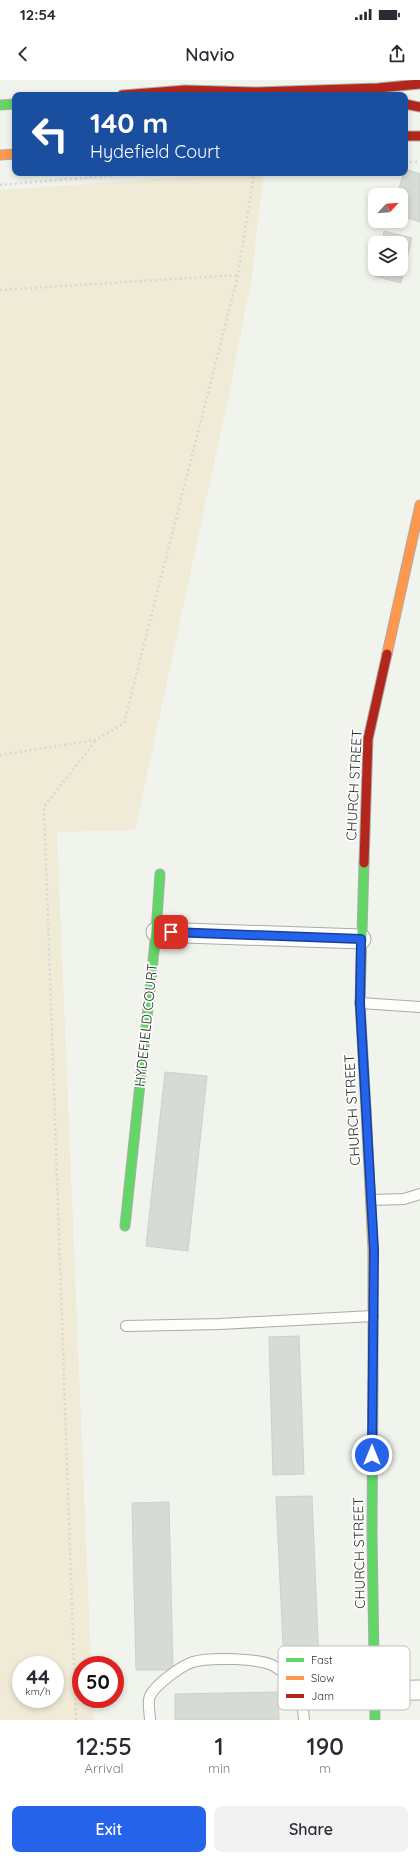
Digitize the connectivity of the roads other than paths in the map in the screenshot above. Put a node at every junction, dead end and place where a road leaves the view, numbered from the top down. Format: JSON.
{"nodes":[{"id":1,"x":420,"y":84,"type":"edge"},
{"id":2,"x":378,"y":88,"type":"junction"},
{"id":3,"x":160,"y":92,"type":"edge"},
{"id":4,"x":256,"y":92,"type":"edge"},
{"id":5,"x":256,"y":92,"type":"edge"},
{"id":6,"x":383,"y":92,"type":"edge"},
{"id":7,"x":12,"y":104,"type":"edge"},
{"id":8,"x":0,"y":105,"type":"edge"},
{"id":9,"x":408,"y":105,"type":"edge"},
{"id":10,"x":420,"y":107,"type":"edge"},
{"id":11,"x":408,"y":136,"type":"edge"},
{"id":12,"x":420,"y":136,"type":"edge"},
{"id":13,"x":12,"y":154,"type":"edge"},
{"id":14,"x":0,"y":155,"type":"edge"},
{"id":15,"x":420,"y":505,"type":"edge"},
{"id":16,"x":160,"y":874,"type":"dead end"},
{"id":17,"x":156,"y":932,"type":"junction"},
{"id":18,"x":361,"y":939,"type":"junction"},
{"id":19,"x":360,"y":1003,"type":"junction"},
{"id":20,"x":420,"y":1007,"type":"edge"},
{"id":21,"x":420,"y":1194,"type":"edge"},
{"id":22,"x":371,"y":1200,"type":"junction"},
{"id":23,"x":125,"y":1226,"type":"dead end"},
{"id":24,"x":373,"y":1316,"type":"junction"},
{"id":25,"x":126,"y":1326,"type":"dead end"},
{"id":26,"x":374,"y":1646,"type":"edge"},
{"id":27,"x":278,"y":1669,"type":"edge"},
{"id":28,"x":410,"y":1690,"type":"edge"},
{"id":29,"x":420,"y":1690,"type":"edge"},
{"id":30,"x":303,"y":1710,"type":"edge"},
{"id":31,"x":150,"y":1720,"type":"edge"},
{"id":32,"x":304,"y":1720,"type":"edge"}],
"edges":[{"from":1,"to":2,"type":"main road"},
{"from":2,"to":5,"type":"main road"},
{"from":2,"to":6,"type":"main road"},
{"from":3,"to":4,"type":"main road"},
{"from":7,"to":8,"type":"main road"},
{"from":9,"to":10,"type":"main road"},
{"from":11,"to":12,"type":"main road"},
{"from":13,"to":14,"type":"main road"},
{"from":15,"to":18,"type":"main road","name":"CHURCH STREET"},
{"from":16,"to":17,"type":"main road","name":"HYDEFIELD COURT"},
{"from":17,"to":18,"type":"street"},
{"from":17,"to":23,"type":"main road","name":"HYDEFIELD COURT"},
{"from":18,"to":19,"type":"main road","name":"CHURCH STREET"},
{"from":19,"to":20,"type":"lane"},
{"from":19,"to":22,"type":"main road","name":"CHURCH STREET"},
{"from":21,"to":22,"type":"lane"},
{"from":22,"to":24,"type":"main road","name":"CHURCH STREET"},
{"from":24,"to":25,"type":"lane"},
{"from":24,"to":26,"type":"main road","name":"CHURCH STREET"},
{"from":27,"to":31,"type":"lane"},
{"from":28,"to":29,"type":"street"},
{"from":30,"to":32,"type":"lane"}]}
